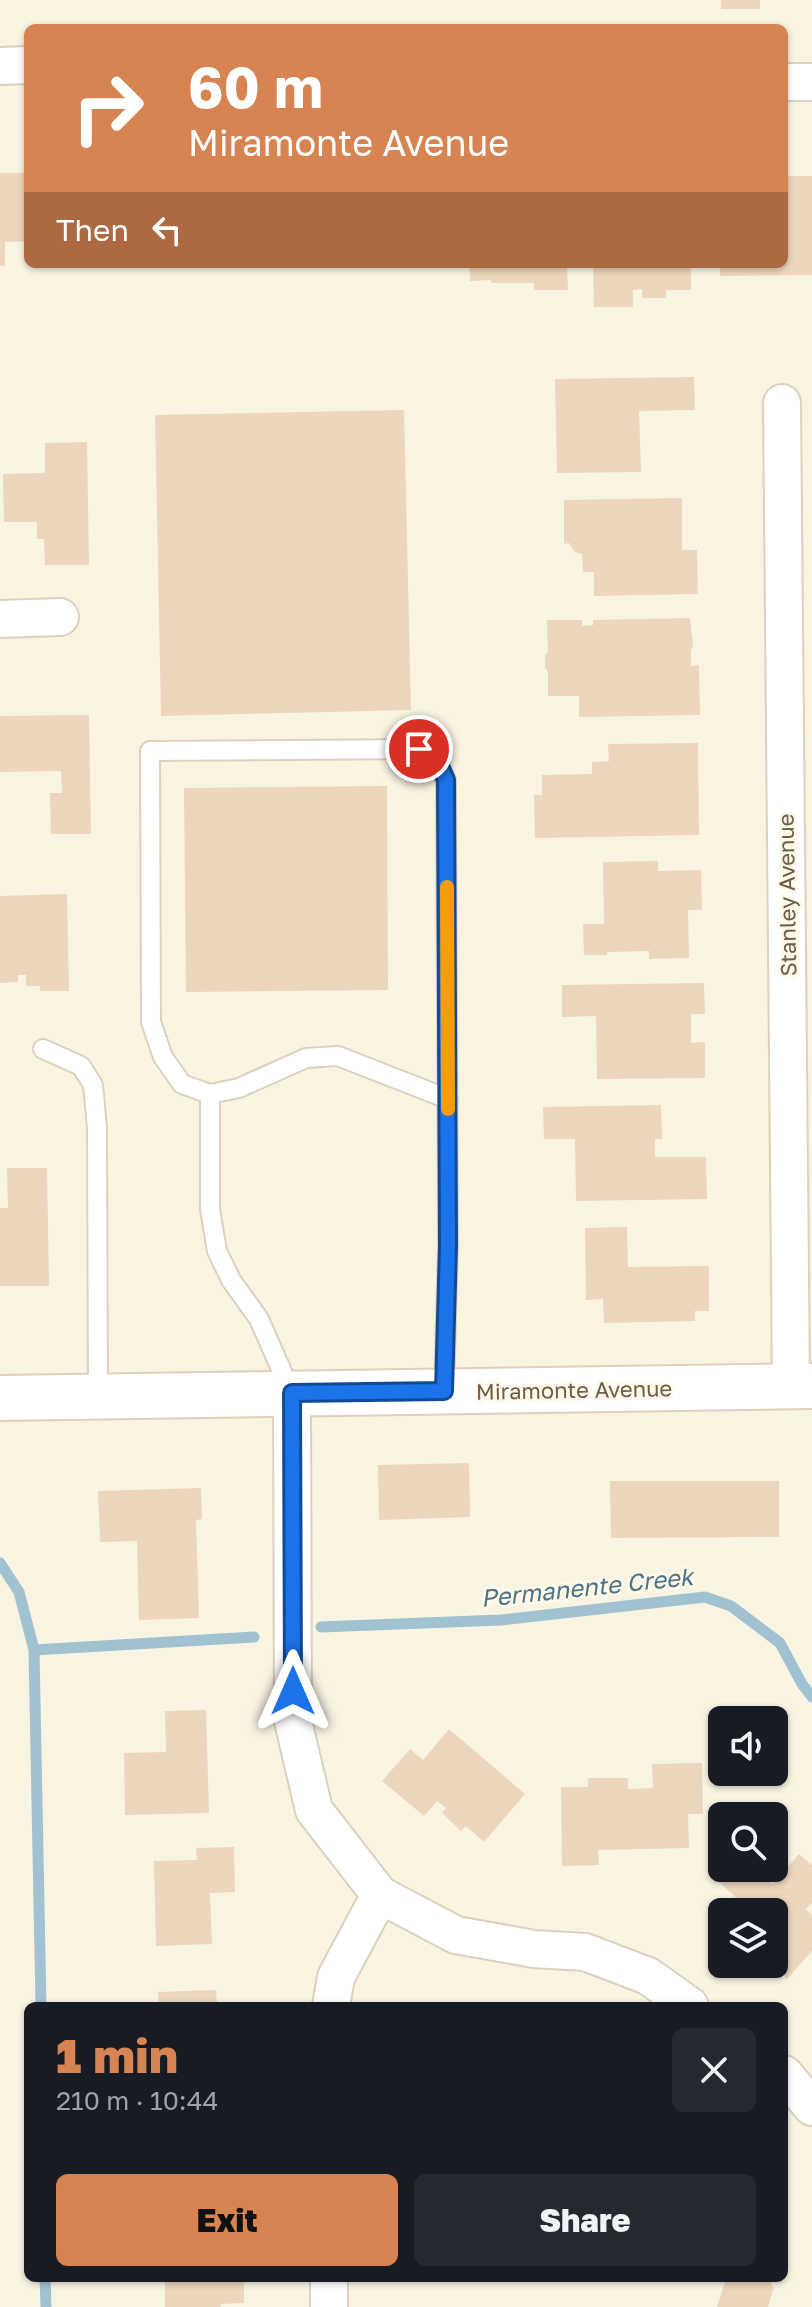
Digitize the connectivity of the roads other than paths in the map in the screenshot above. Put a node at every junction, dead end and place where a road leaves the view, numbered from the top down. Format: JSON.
{"nodes":[{"id":1,"x":24,"y":65,"type":"edge"},
{"id":2,"x":0,"y":66,"type":"edge"},
{"id":3,"x":788,"y":82,"type":"edge"},
{"id":4,"x":812,"y":82,"type":"edge"},
{"id":5,"x":782,"y":403,"type":"dead end"},
{"id":6,"x":60,"y":617,"type":"dead end"},
{"id":7,"x":0,"y":619,"type":"edge"},
{"id":8,"x":43,"y":1049,"type":"dead end"},
{"id":9,"x":210,"y":1094,"type":"junction"},
{"id":10,"x":448,"y":1099,"type":"junction"},
{"id":11,"x":802,"y":1386,"type":"edge"},
{"id":12,"x":444,"y":1391,"type":"junction"},
{"id":13,"x":292,"y":1393,"type":"junction"},
{"id":14,"x":98,"y":1397,"type":"junction"},
{"id":15,"x":0,"y":1398,"type":"edge"},
{"id":16,"x":380,"y":1895,"type":"junction"},
{"id":17,"x":332,"y":2002,"type":"edge"},
{"id":18,"x":684,"y":2002,"type":"edge"},
{"id":19,"x":788,"y":2079,"type":"edge"},
{"id":20,"x":812,"y":2107,"type":"edge"},
{"id":21,"x":329,"y":2282,"type":"edge"},
{"id":22,"x":329,"y":2307,"type":"edge"}],
"edges":[{"from":1,"to":2,"type":"street"},
{"from":3,"to":4,"type":"street"},
{"from":5,"to":11,"type":"street","name":"Stanley Avenue"},
{"from":6,"to":7,"type":"street"},
{"from":8,"to":14,"type":"lane"},
{"from":9,"to":10,"type":"lane"},
{"from":9,"to":10,"type":"lane"},
{"from":9,"to":13,"type":"lane"},
{"from":10,"to":12,"type":"lane"},
{"from":11,"to":12,"type":"street","name":"Miramonte Avenue"},
{"from":12,"to":13,"type":"street","name":"Miramonte Avenue"},
{"from":13,"to":14,"type":"street","name":"Miramonte Avenue"},
{"from":13,"to":16,"type":"street"},
{"from":14,"to":15,"type":"street","name":"Miramonte Avenue"},
{"from":16,"to":17,"type":"street"},
{"from":16,"to":18,"type":"street"},
{"from":19,"to":20,"type":"street"},
{"from":21,"to":22,"type":"street"}]}
